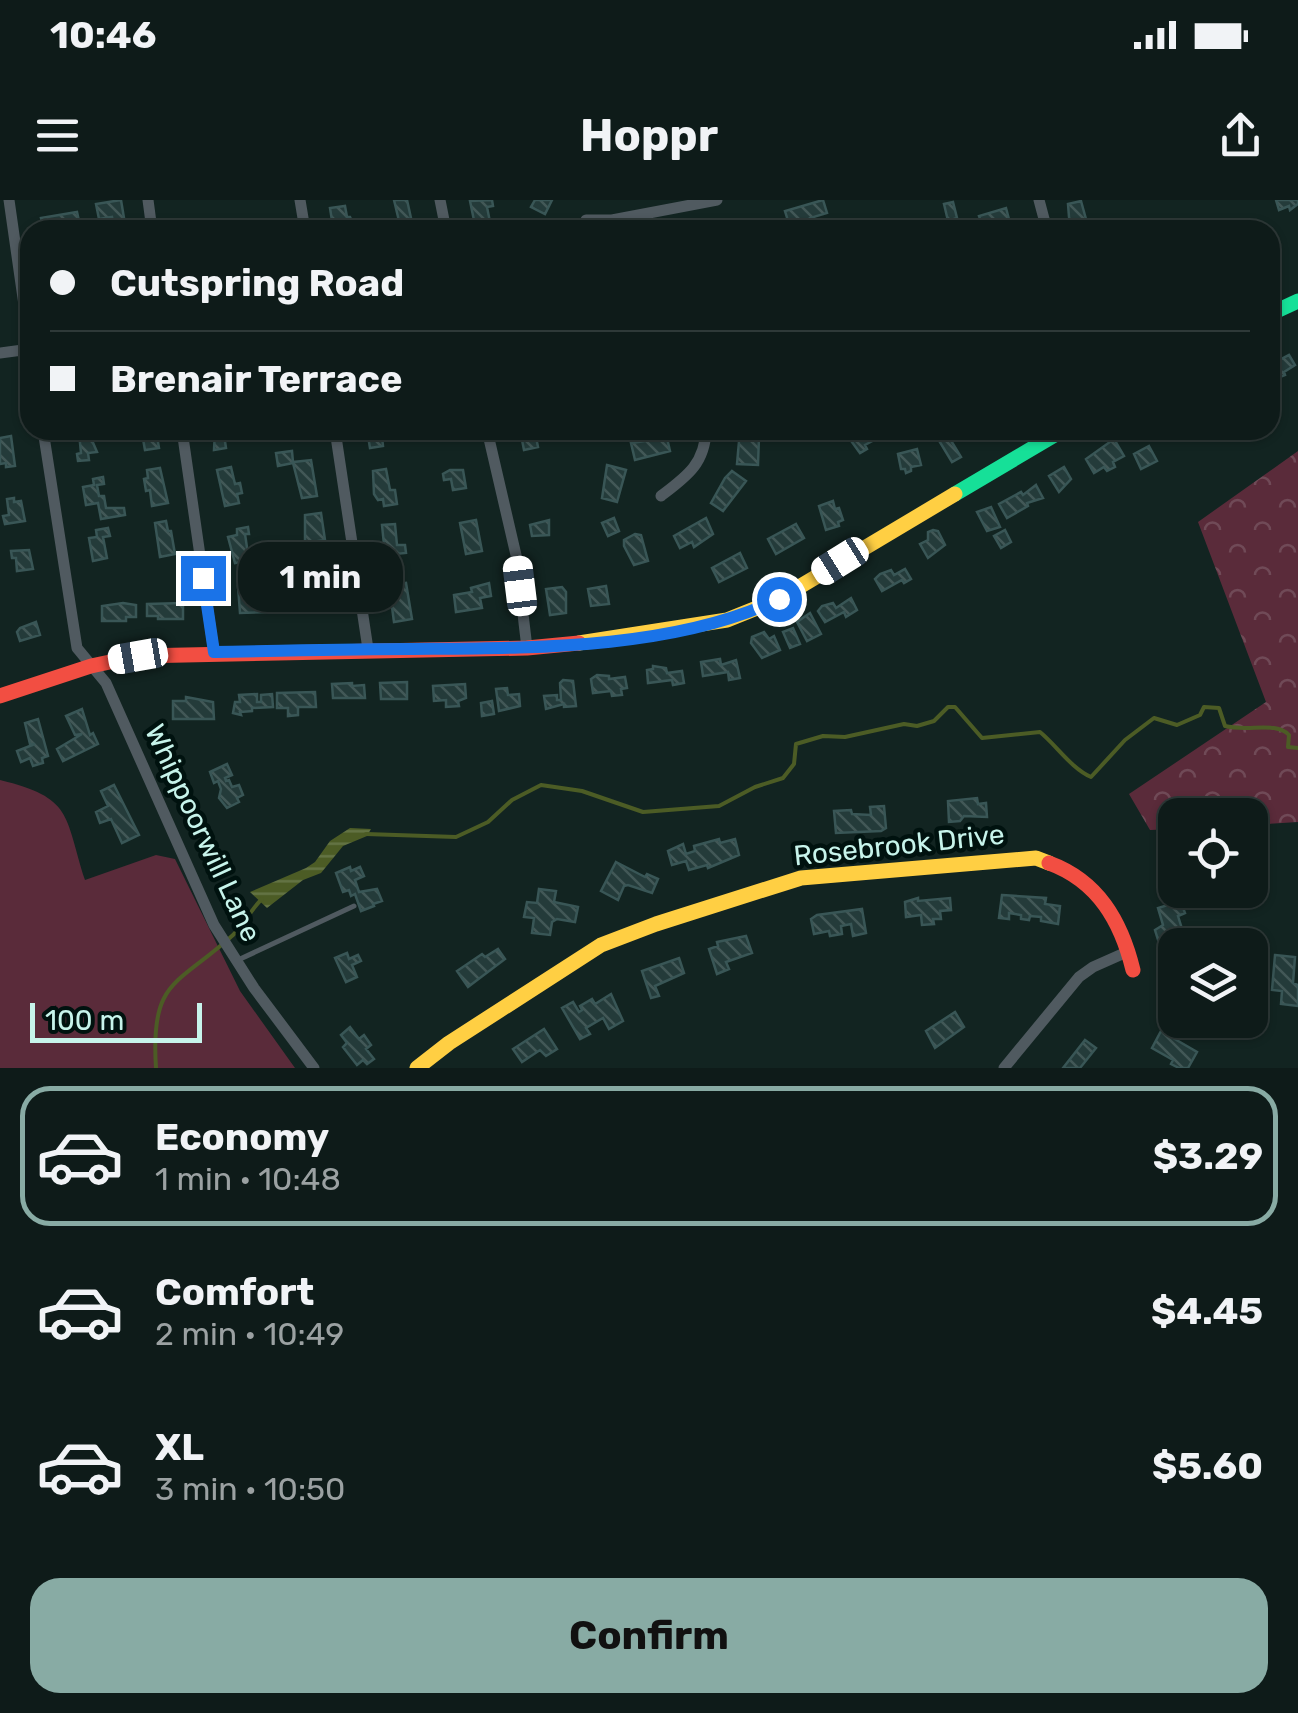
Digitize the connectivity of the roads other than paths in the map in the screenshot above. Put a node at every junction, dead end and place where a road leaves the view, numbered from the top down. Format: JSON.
{"nodes":[{"id":1,"x":9,"y":200,"type":"edge"},
{"id":2,"x":717,"y":200,"type":"edge"},
{"id":3,"x":586,"y":220,"type":"dead end"},
{"id":4,"x":20,"y":278,"type":"edge"},
{"id":5,"x":45,"y":440,"type":"edge"},
{"id":6,"x":183,"y":440,"type":"edge"},
{"id":7,"x":336,"y":440,"type":"edge"},
{"id":8,"x":489,"y":440,"type":"edge"},
{"id":9,"x":704,"y":440,"type":"edge"},
{"id":10,"x":1046,"y":440,"type":"edge"},
{"id":11,"x":660,"y":496,"type":"dead end"},
{"id":12,"x":527,"y":648,"type":"junction"},
{"id":13,"x":368,"y":650,"type":"junction"},
{"id":14,"x":214,"y":652,"type":"junction"},
{"id":15,"x":91,"y":666,"type":"junction"},
{"id":16,"x":0,"y":696,"type":"edge"},
{"id":17,"x":354,"y":906,"type":"dead end"},
{"id":18,"x":1129,"y":952,"type":"junction"},
{"id":19,"x":234,"y":959,"type":"junction"},
{"id":20,"x":1133,"y":970,"type":"dead end"},
{"id":21,"x":314,"y":1068,"type":"edge"},
{"id":22,"x":416,"y":1068,"type":"edge"},
{"id":23,"x":1004,"y":1068,"type":"edge"}],
"edges":[{"from":1,"to":4,"type":"street"},
{"from":2,"to":3,"type":"street"},
{"from":5,"to":15,"type":"street","name":"Whippoorwill Lane"},
{"from":6,"to":14,"type":"street"},
{"from":7,"to":13,"type":"street"},
{"from":8,"to":12,"type":"street"},
{"from":9,"to":11,"type":"street"},
{"from":10,"to":12,"type":"street"},
{"from":12,"to":13,"type":"street"},
{"from":13,"to":14,"type":"street"},
{"from":14,"to":15,"type":"street"},
{"from":15,"to":16,"type":"street"},
{"from":15,"to":19,"type":"street","name":"Whippoorwill Lane"},
{"from":17,"to":19,"type":"lane"},
{"from":18,"to":20,"type":"street","name":"Rosebrook Drive"},
{"from":18,"to":22,"type":"street","name":"Rosebrook Drive"},
{"from":18,"to":23,"type":"street"},
{"from":19,"to":21,"type":"street","name":"Whippoorwill Lane"}]}
